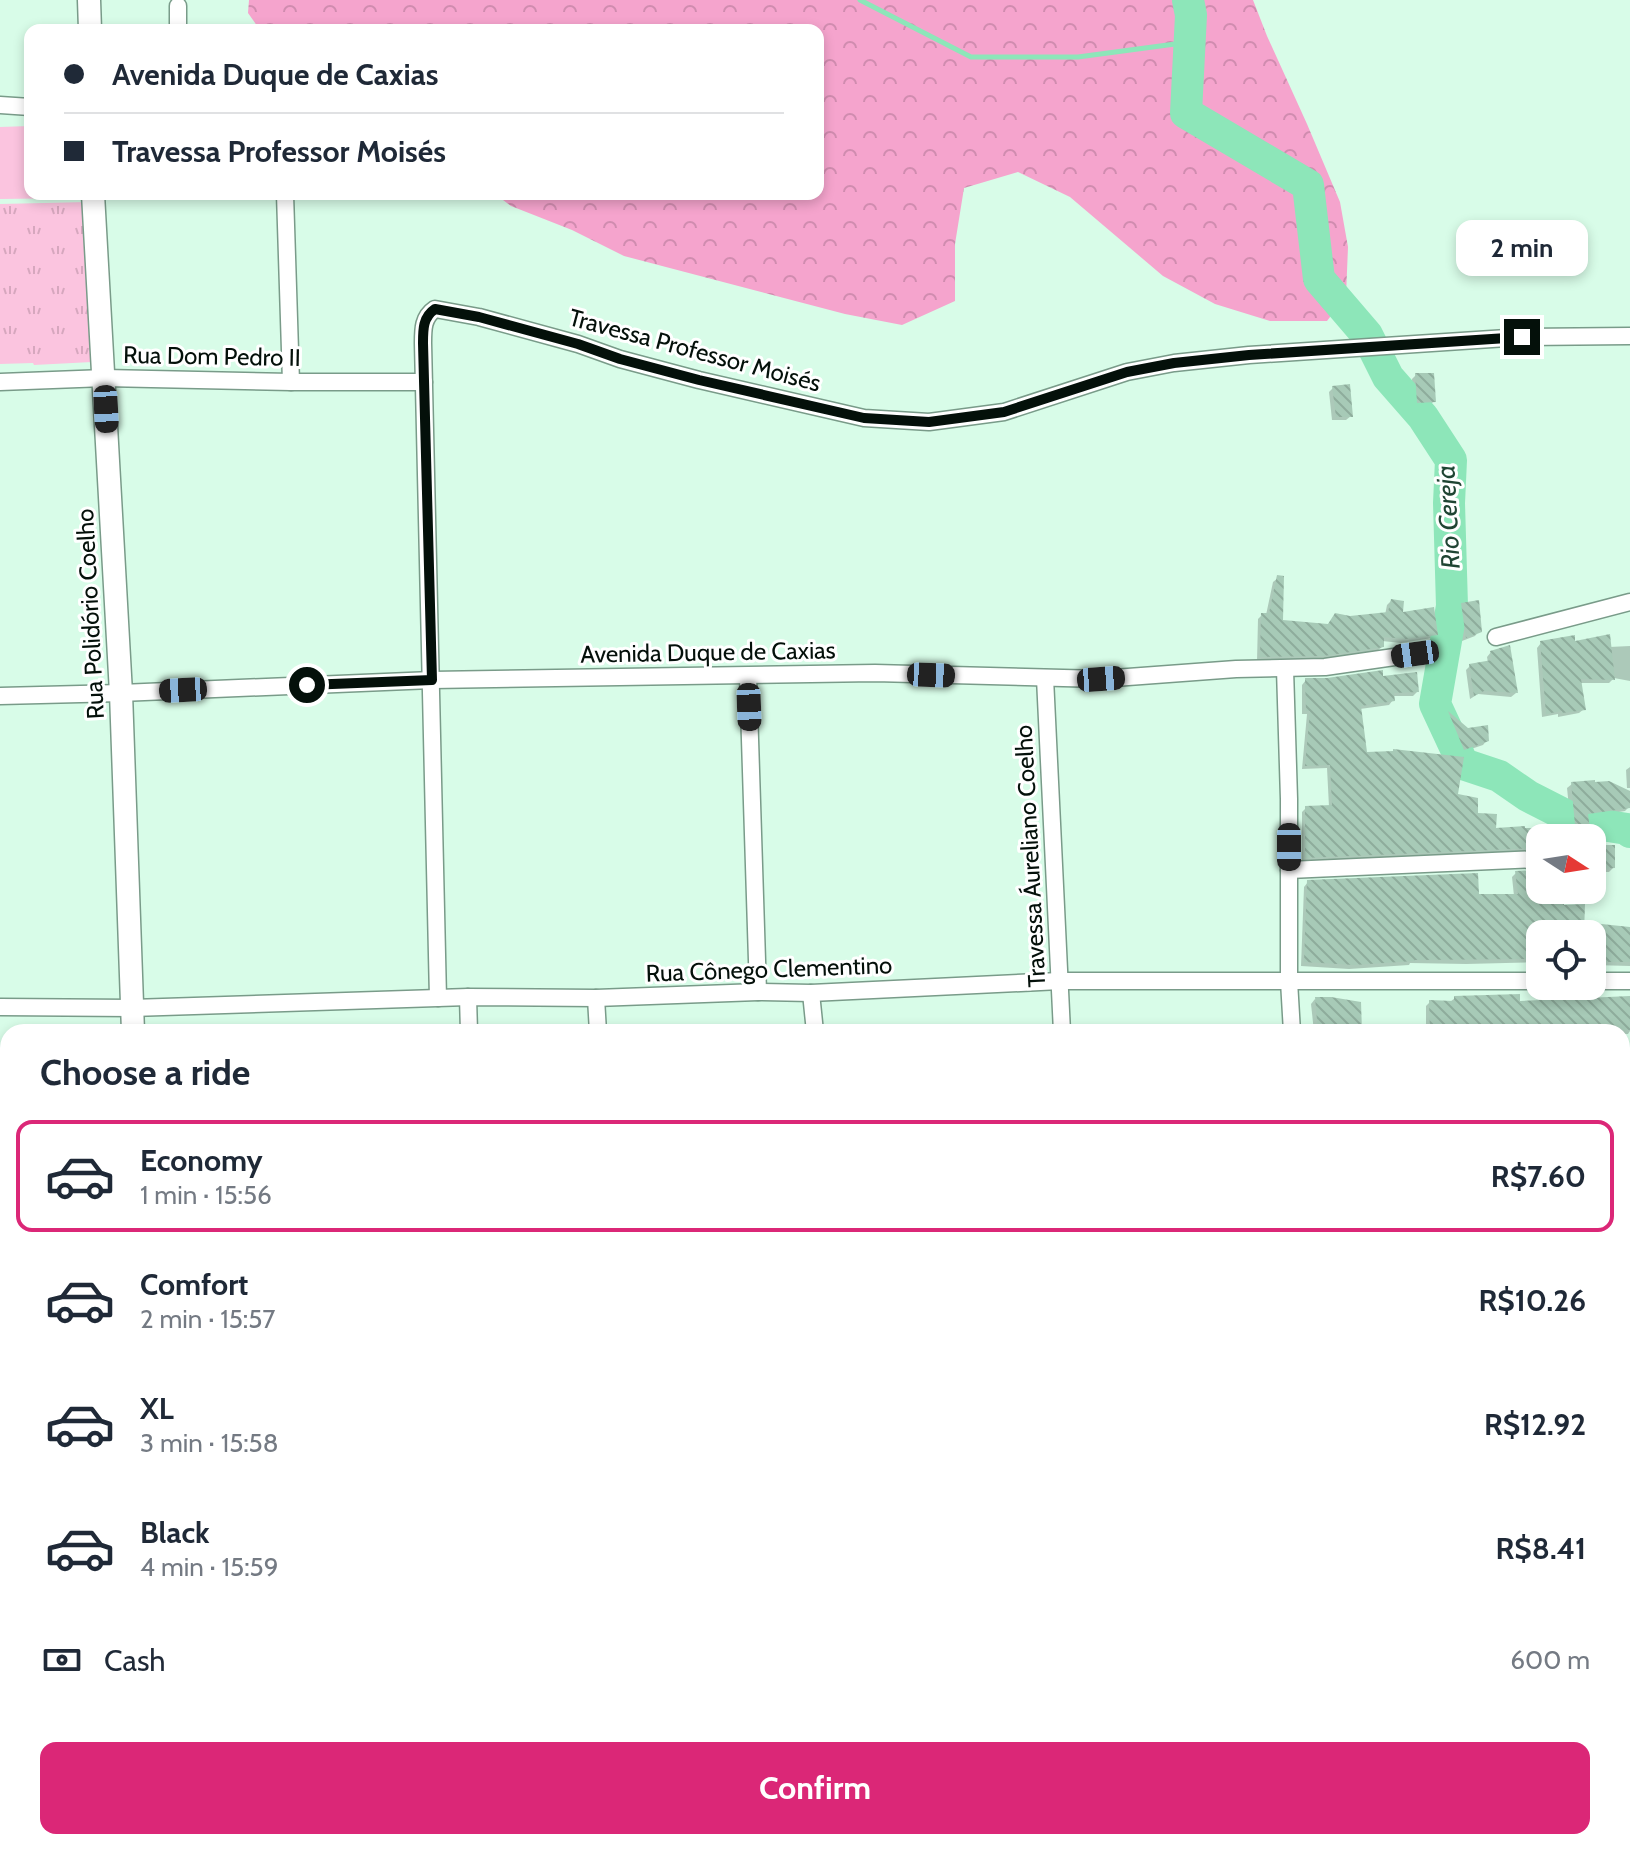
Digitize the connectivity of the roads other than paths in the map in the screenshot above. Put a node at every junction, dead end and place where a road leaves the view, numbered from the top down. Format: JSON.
{"nodes":[{"id":1,"x":89,"y":0,"type":"edge"},
{"id":2,"x":178,"y":6,"type":"dead end"},
{"id":3,"x":90,"y":24,"type":"edge"},
{"id":4,"x":178,"y":24,"type":"edge"},
{"id":5,"x":0,"y":105,"type":"edge"},
{"id":6,"x":24,"y":107,"type":"edge"},
{"id":7,"x":93,"y":200,"type":"edge"},
{"id":8,"x":285,"y":200,"type":"edge"},
{"id":9,"x":1630,"y":336,"type":"edge"},
{"id":10,"x":105,"y":378,"type":"junction"},
{"id":11,"x":0,"y":382,"type":"edge"},
{"id":12,"x":291,"y":382,"type":"junction"},
{"id":13,"x":424,"y":382,"type":"junction"},
{"id":14,"x":1630,"y":602,"type":"edge"},
{"id":15,"x":1496,"y":637,"type":"dead end"},
{"id":16,"x":1415,"y":654,"type":"dead end"},
{"id":17,"x":1285,"y":669,"type":"junction"},
{"id":18,"x":748,"y":676,"type":"junction"},
{"id":19,"x":1045,"y":678,"type":"junction"},
{"id":20,"x":432,"y":680,"type":"junction"},
{"id":21,"x":121,"y":693,"type":"junction"},
{"id":22,"x":0,"y":696,"type":"edge"},
{"id":23,"x":1526,"y":860,"type":"edge"},
{"id":24,"x":1289,"y":870,"type":"junction"},
{"id":25,"x":1060,"y":981,"type":"junction"},
{"id":26,"x":1289,"y":981,"type":"junction"},
{"id":27,"x":1526,"y":981,"type":"edge"},
{"id":28,"x":1606,"y":981,"type":"edge"},
{"id":29,"x":1630,"y":981,"type":"edge"},
{"id":30,"x":758,"y":992,"type":"junction"},
{"id":31,"x":811,"y":993,"type":"junction"},
{"id":32,"x":468,"y":997,"type":"junction"},
{"id":33,"x":438,"y":998,"type":"junction"},
{"id":34,"x":596,"y":998,"type":"junction"},
{"id":35,"x":0,"y":1007,"type":"edge"},
{"id":36,"x":132,"y":1008,"type":"junction"},
{"id":37,"x":133,"y":1024,"type":"edge"},
{"id":38,"x":469,"y":1024,"type":"edge"},
{"id":39,"x":598,"y":1024,"type":"edge"},
{"id":40,"x":814,"y":1024,"type":"edge"},
{"id":41,"x":1062,"y":1024,"type":"edge"},
{"id":42,"x":1292,"y":1024,"type":"edge"}],
"edges":[{"from":1,"to":3,"type":"street"},
{"from":2,"to":4,"type":"street"},
{"from":5,"to":6,"type":"street"},
{"from":7,"to":10,"type":"street","name":"Rua Polidório Coelho"},
{"from":8,"to":12,"type":"street"},
{"from":9,"to":13,"type":"street","name":"Travessa Professor Moisés"},
{"from":10,"to":11,"type":"street","name":"Rua Dom Pedro II"},
{"from":10,"to":12,"type":"street","name":"Rua Dom Pedro II"},
{"from":10,"to":21,"type":"street","name":"Rua Polidório Coelho"},
{"from":12,"to":13,"type":"street","name":"Rua Dom Pedro II"},
{"from":13,"to":20,"type":"street","name":"Travessa Professor Moisés"},
{"from":14,"to":15,"type":"street"},
{"from":16,"to":17,"type":"street","name":"Avenida Duque de Caxias"},
{"from":17,"to":19,"type":"street","name":"Avenida Duque de Caxias"},
{"from":17,"to":24,"type":"street"},
{"from":18,"to":19,"type":"street","name":"Avenida Duque de Caxias"},
{"from":18,"to":20,"type":"street","name":"Avenida Duque de Caxias"},
{"from":18,"to":30,"type":"street"},
{"from":19,"to":25,"type":"street","name":"Travessa Áureliano Coelho"},
{"from":20,"to":21,"type":"street","name":"Avenida Duque de Caxias"},
{"from":20,"to":33,"type":"street","name":"Travessa Professor Moisés"},
{"from":21,"to":22,"type":"street","name":"Avenida Duque de Caxias"},
{"from":21,"to":36,"type":"street","name":"Rua Polidório Coelho"},
{"from":23,"to":24,"type":"street"},
{"from":24,"to":26,"type":"street"},
{"from":25,"to":26,"type":"street","name":"Rua Cônego Clementino"},
{"from":25,"to":31,"type":"street","name":"Rua Cônego Clementino"},
{"from":25,"to":41,"type":"street","name":"Travessa Áureliano Coelho"},
{"from":26,"to":27,"type":"street","name":"Rua Cônego Clementino"},
{"from":26,"to":42,"type":"street"},
{"from":28,"to":29,"type":"street"},
{"from":30,"to":31,"type":"street","name":"Rua Cônego Clementino"},
{"from":30,"to":34,"type":"street","name":"Rua Cônego Clementino"},
{"from":31,"to":40,"type":"street"},
{"from":32,"to":33,"type":"street","name":"Rua Cônego Clementino"},
{"from":32,"to":34,"type":"street","name":"Rua Cônego Clementino"},
{"from":32,"to":38,"type":"street"},
{"from":33,"to":36,"type":"street","name":"Rua Cônego Clementino"},
{"from":34,"to":39,"type":"street"},
{"from":35,"to":36,"type":"street","name":"Rua Cônego Clementino"},
{"from":36,"to":37,"type":"street","name":"Rua Polidório Coelho"}]}
